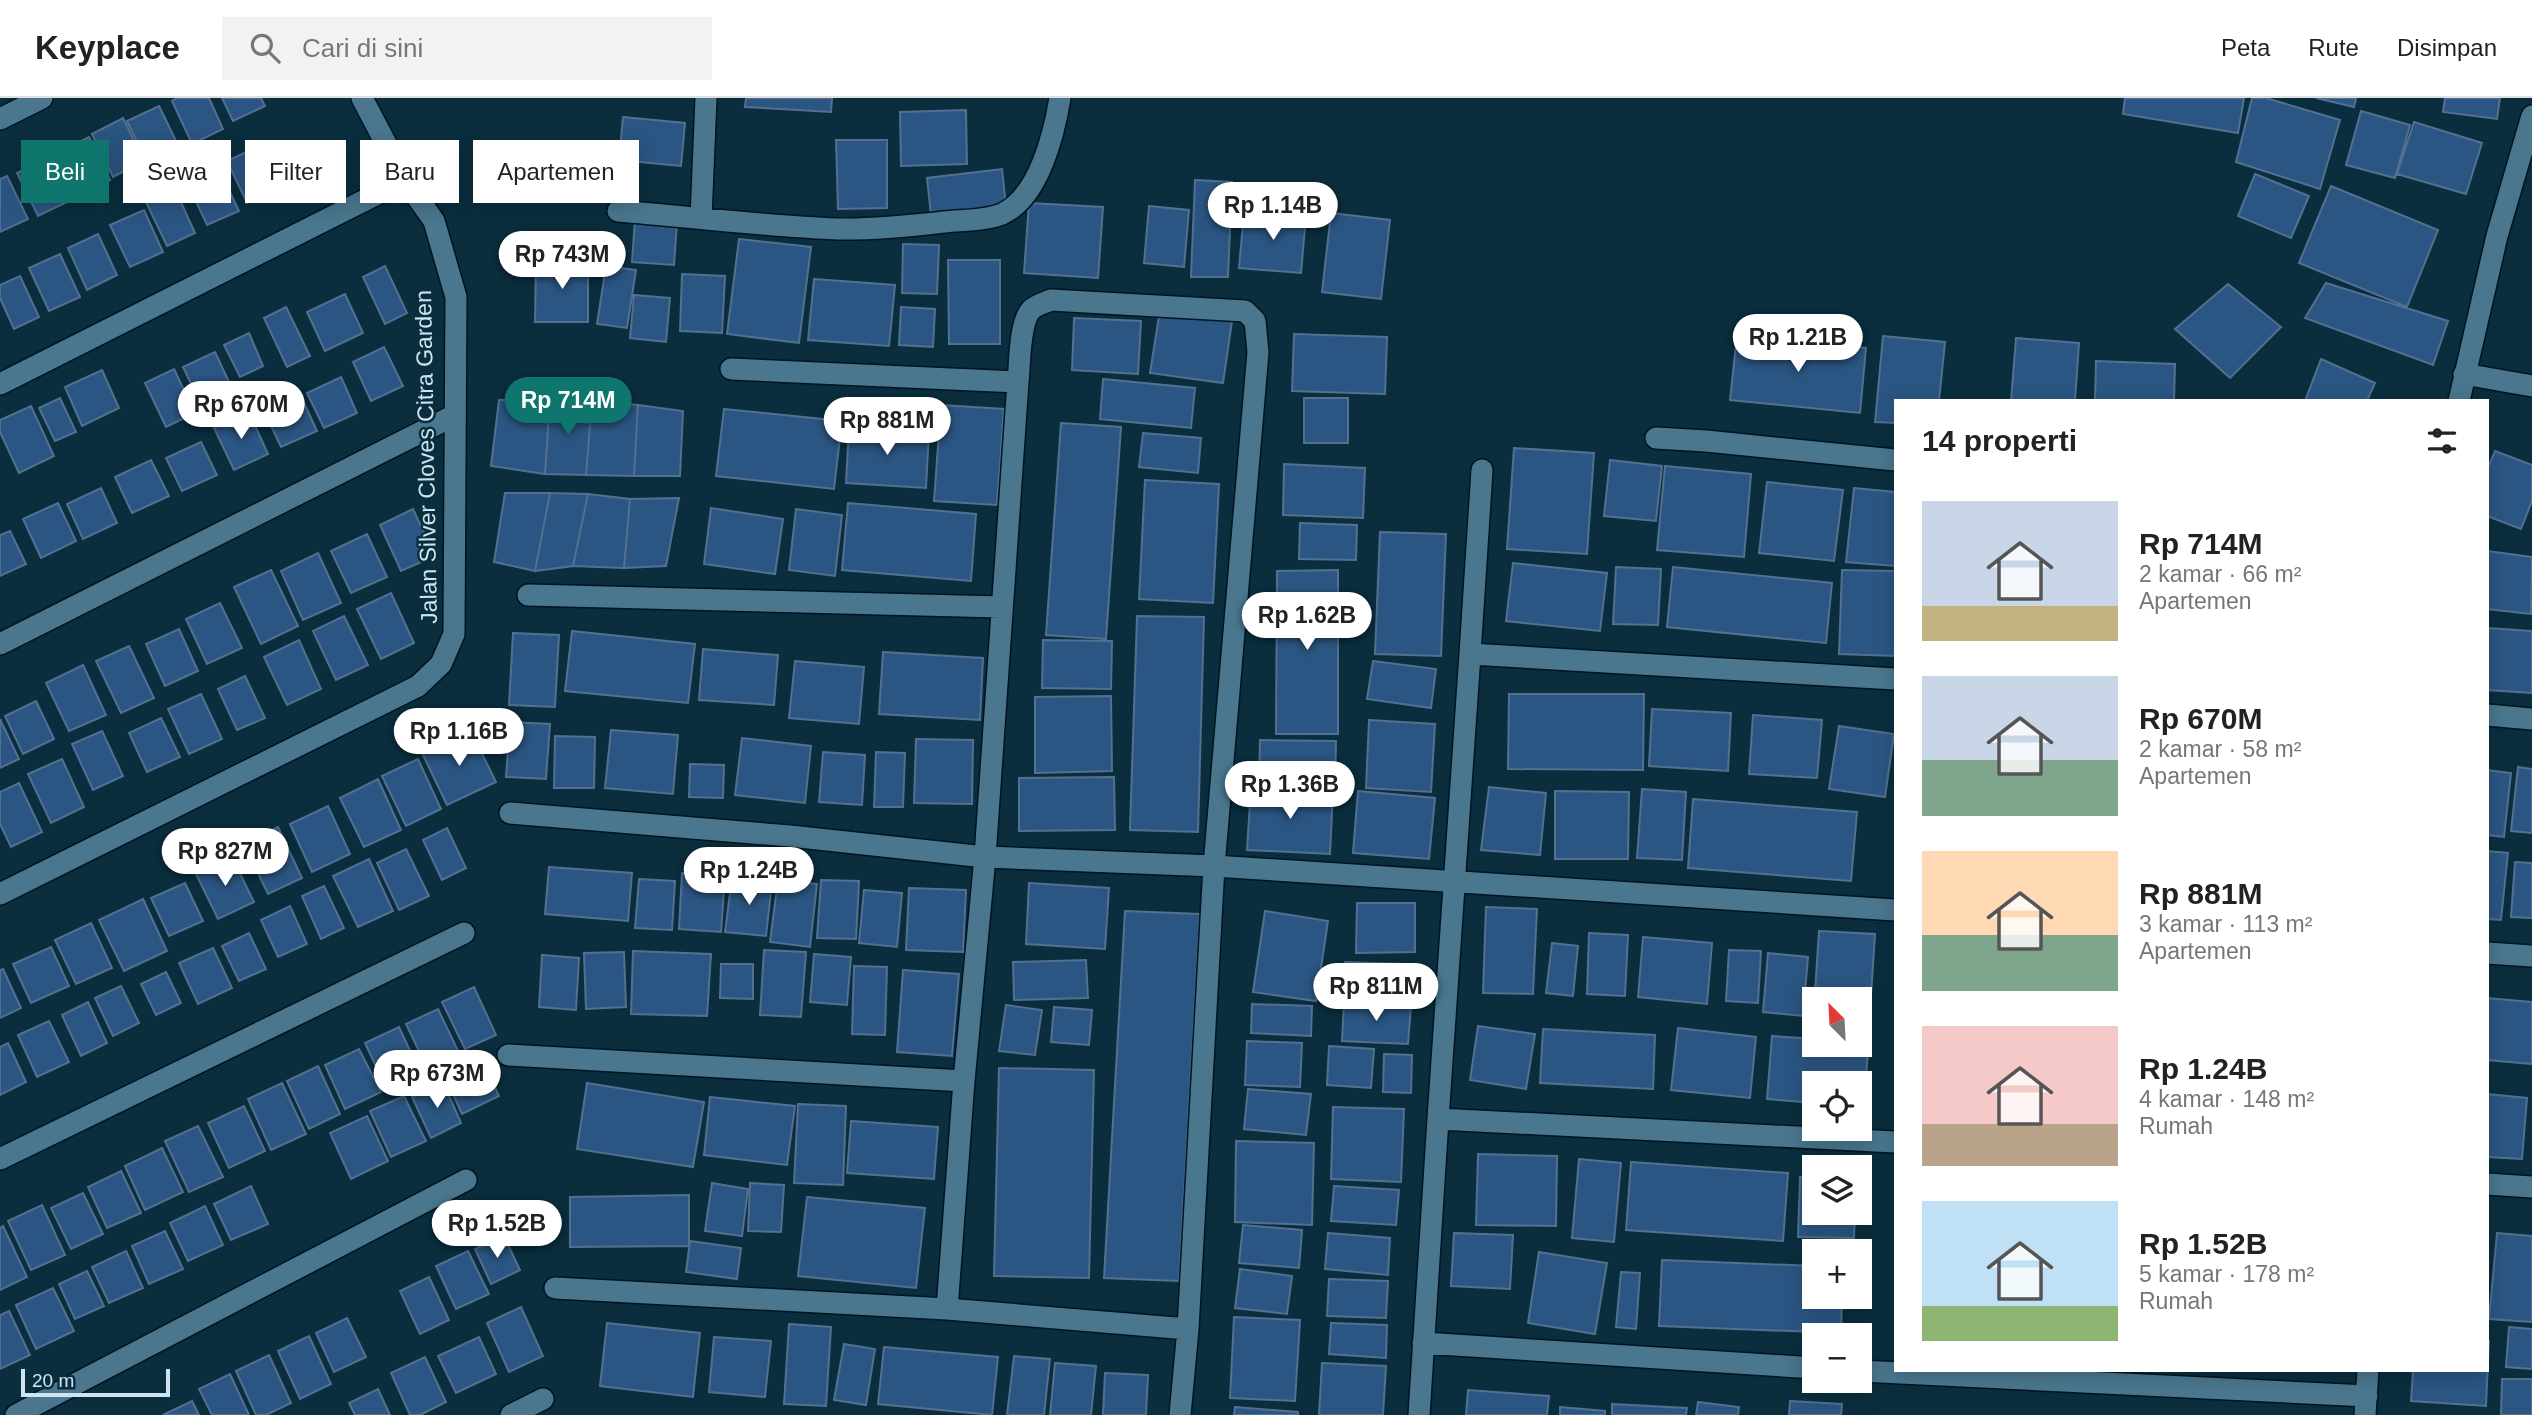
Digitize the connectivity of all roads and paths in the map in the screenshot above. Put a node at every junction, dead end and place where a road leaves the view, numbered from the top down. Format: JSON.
{"nodes":[{"id":1,"x":42,"y":98,"type":"edge"},
{"id":2,"x":362,"y":98,"type":"edge"},
{"id":3,"x":706,"y":98,"type":"edge"},
{"id":4,"x":1060,"y":98,"type":"edge"},
{"id":5,"x":2532,"y":116,"type":"edge"},
{"id":6,"x":0,"y":118,"type":"edge"},
{"id":7,"x":384,"y":140,"type":"edge"},
{"id":8,"x":360,"y":203,"type":"edge"},
{"id":9,"x":421,"y":203,"type":"edge"},
{"id":10,"x":618,"y":211,"type":"dead end"},
{"id":11,"x":701,"y":218,"type":"junction"},
{"id":12,"x":731,"y":369,"type":"dead end"},
{"id":13,"x":2464,"y":374,"type":"junction"},
{"id":14,"x":1018,"y":382,"type":"junction"},
{"id":15,"x":0,"y":384,"type":"edge"},
{"id":16,"x":2532,"y":386,"type":"edge"},
{"id":17,"x":2459,"y":399,"type":"edge"},
{"id":18,"x":455,"y":415,"type":"junction"},
{"id":19,"x":1656,"y":438,"type":"dead end"},
{"id":20,"x":1894,"y":460,"type":"edge"},
{"id":21,"x":1482,"y":470,"type":"dead end"},
{"id":22,"x":528,"y":595,"type":"dead end"},
{"id":23,"x":1001,"y":607,"type":"junction"},
{"id":24,"x":0,"y":644,"type":"edge"},
{"id":25,"x":1470,"y":654,"type":"junction"},
{"id":26,"x":1894,"y":679,"type":"edge"},
{"id":27,"x":2489,"y":715,"type":"edge"},
{"id":28,"x":2532,"y":719,"type":"edge"},
{"id":29,"x":510,"y":813,"type":"dead end"},
{"id":30,"x":985,"y":857,"type":"junction"},
{"id":31,"x":1214,"y":866,"type":"junction"},
{"id":32,"x":1454,"y":883,"type":"junction"},
{"id":33,"x":0,"y":894,"type":"edge"},
{"id":34,"x":1894,"y":910,"type":"edge"},
{"id":35,"x":464,"y":933,"type":"dead end"},
{"id":36,"x":2489,"y":953,"type":"edge"},
{"id":37,"x":2532,"y":956,"type":"edge"},
{"id":38,"x":508,"y":1055,"type":"dead end"},
{"id":39,"x":964,"y":1081,"type":"junction"},
{"id":40,"x":1438,"y":1119,"type":"junction"},
{"id":41,"x":1894,"y":1142,"type":"edge"},
{"id":42,"x":0,"y":1159,"type":"edge"},
{"id":43,"x":466,"y":1180,"type":"dead end"},
{"id":44,"x":2489,"y":1184,"type":"edge"},
{"id":45,"x":2532,"y":1187,"type":"edge"},
{"id":46,"x":555,"y":1288,"type":"dead end"},
{"id":47,"x":947,"y":1310,"type":"junction"},
{"id":48,"x":1188,"y":1329,"type":"junction"},
{"id":49,"x":1423,"y":1343,"type":"junction"},
{"id":50,"x":1802,"y":1367,"type":"edge"},
{"id":51,"x":1872,"y":1372,"type":"edge"},
{"id":52,"x":2368,"y":1372,"type":"edge"},
{"id":53,"x":543,"y":1399,"type":"dead end"},
{"id":54,"x":2366,"y":1405,"type":"edge"},
{"id":55,"x":16,"y":1415,"type":"edge"},
{"id":56,"x":511,"y":1415,"type":"edge"},
{"id":57,"x":1180,"y":1415,"type":"edge"},
{"id":58,"x":1419,"y":1415,"type":"edge"}],
"edges":[{"from":1,"to":6,"type":"street"},
{"from":2,"to":7,"type":"street","name":"Jalan Silver Cloves Citra Garden"},
{"from":3,"to":11,"type":"street"},
{"from":4,"to":11,"type":"street"},
{"from":5,"to":13,"type":"street"},
{"from":8,"to":15,"type":"street"},
{"from":9,"to":18,"type":"street","name":"Jalan Silver Cloves Citra Garden"},
{"from":10,"to":11,"type":"street"},
{"from":12,"to":14,"type":"street"},
{"from":13,"to":16,"type":"street"},
{"from":13,"to":17,"type":"street"},
{"from":14,"to":23,"type":"street"},
{"from":14,"to":31,"type":"street"},
{"from":18,"to":24,"type":"street"},
{"from":18,"to":33,"type":"street","name":"Jalan Silver Cloves Citra Garden"},
{"from":19,"to":20,"type":"street"},
{"from":21,"to":25,"type":"street"},
{"from":22,"to":23,"type":"street"},
{"from":23,"to":30,"type":"street"},
{"from":25,"to":26,"type":"street"},
{"from":25,"to":32,"type":"street"},
{"from":27,"to":28,"type":"street"},
{"from":29,"to":30,"type":"street"},
{"from":30,"to":31,"type":"street"},
{"from":30,"to":39,"type":"street"},
{"from":31,"to":32,"type":"street"},
{"from":31,"to":48,"type":"street"},
{"from":32,"to":34,"type":"street"},
{"from":32,"to":40,"type":"street"},
{"from":35,"to":42,"type":"street"},
{"from":36,"to":37,"type":"street"},
{"from":38,"to":39,"type":"street"},
{"from":39,"to":47,"type":"street"},
{"from":40,"to":41,"type":"street"},
{"from":40,"to":49,"type":"street"},
{"from":43,"to":55,"type":"street"},
{"from":44,"to":45,"type":"street"},
{"from":46,"to":47,"type":"street"},
{"from":47,"to":48,"type":"street"},
{"from":48,"to":57,"type":"street"},
{"from":49,"to":50,"type":"street"},
{"from":49,"to":58,"type":"street"},
{"from":51,"to":54,"type":"street"},
{"from":52,"to":54,"type":"street"},
{"from":53,"to":56,"type":"street"}]}
